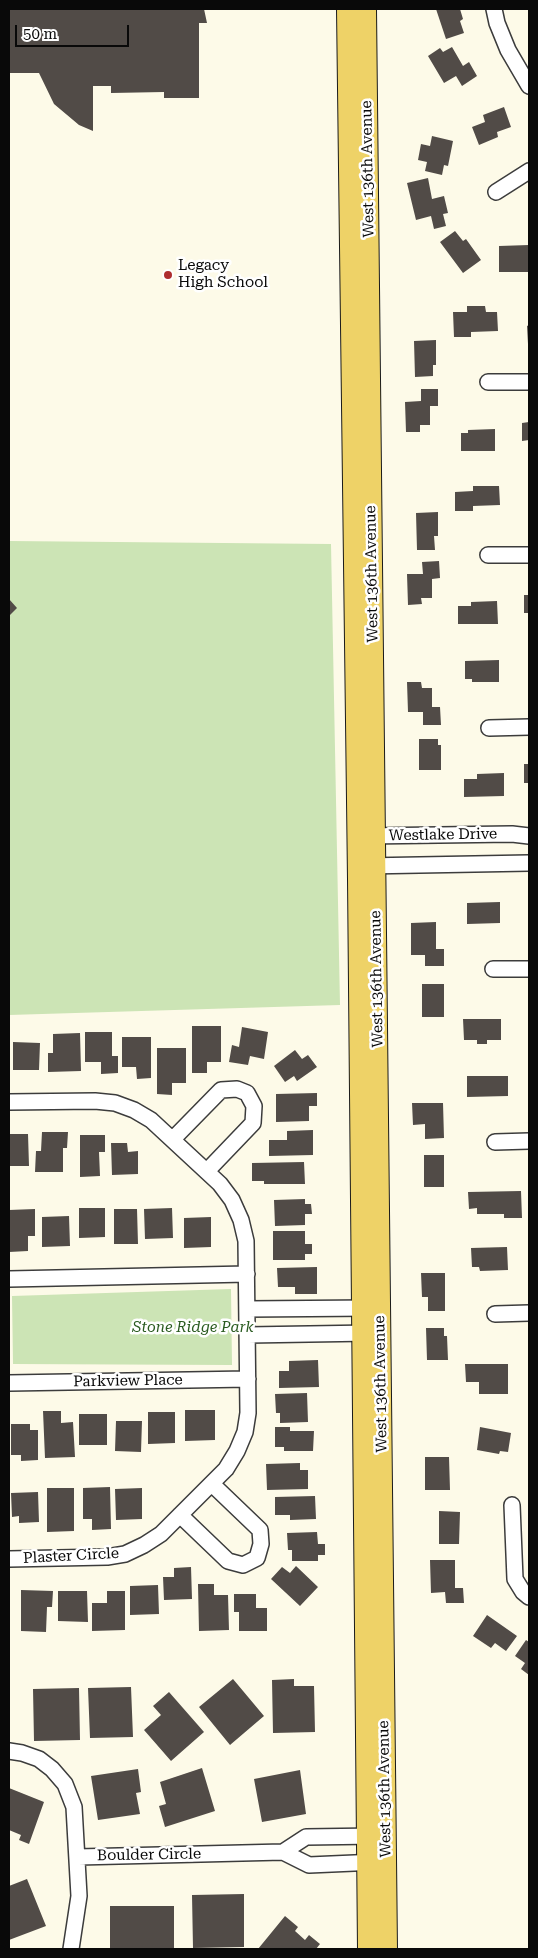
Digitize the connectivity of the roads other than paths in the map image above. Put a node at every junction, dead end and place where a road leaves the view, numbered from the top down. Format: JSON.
{"nodes":[{"id":1,"x":347,"y":9,"type":"edge"},
{"id":2,"x":366,"y":9,"type":"edge"},
{"id":3,"x":494,"y":9,"type":"edge"},
{"id":4,"x":529,"y":86,"type":"edge"},
{"id":5,"x":529,"y":171,"type":"edge"},
{"id":6,"x":496,"y":192,"type":"dead end"},
{"id":7,"x":350,"y":202,"type":"junction"},
{"id":8,"x":369,"y":224,"type":"junction"},
{"id":9,"x":488,"y":382,"type":"dead end"},
{"id":10,"x":529,"y":382,"type":"edge"},
{"id":11,"x":488,"y":555,"type":"dead end"},
{"id":12,"x":529,"y":555,"type":"edge"},
{"id":13,"x":529,"y":727,"type":"edge"},
{"id":14,"x":489,"y":728,"type":"dead end"},
{"id":15,"x":366,"y":836,"type":"junction"},
{"id":16,"x":529,"y":836,"type":"edge"},
{"id":17,"x":529,"y":863,"type":"edge"},
{"id":18,"x":367,"y":866,"type":"junction"},
{"id":19,"x":492,"y":969,"type":"dead end"},
{"id":20,"x":529,"y":969,"type":"edge"},
{"id":21,"x":9,"y":1102,"type":"edge"},
{"id":22,"x":173,"y":1139,"type":"junction"},
{"id":23,"x":494,"y":1142,"type":"dead end"},
{"id":24,"x":529,"y":1142,"type":"edge"},
{"id":25,"x":206,"y":1171,"type":"junction"},
{"id":26,"x":247,"y":1274,"type":"junction"},
{"id":27,"x":9,"y":1279,"type":"edge"},
{"id":28,"x":371,"y":1308,"type":"junction"},
{"id":29,"x":247,"y":1310,"type":"junction"},
{"id":30,"x":529,"y":1313,"type":"edge"},
{"id":31,"x":495,"y":1314,"type":"dead end"},
{"id":32,"x":371,"y":1333,"type":"junction"},
{"id":33,"x":248,"y":1335,"type":"junction"},
{"id":34,"x":248,"y":1379,"type":"junction"},
{"id":35,"x":9,"y":1383,"type":"edge"},
{"id":36,"x":212,"y":1484,"type":"junction"},
{"id":37,"x":512,"y":1505,"type":"dead end"},
{"id":38,"x":180,"y":1515,"type":"junction"},
{"id":39,"x":9,"y":1559,"type":"edge"},
{"id":40,"x":529,"y":1597,"type":"edge"},
{"id":41,"x":9,"y":1751,"type":"edge"},
{"id":42,"x":376,"y":1836,"type":"junction"},
{"id":43,"x":283,"y":1852,"type":"junction"},
{"id":44,"x":78,"y":1857,"type":"junction"},
{"id":45,"x":377,"y":1862,"type":"junction"},
{"id":46,"x":71,"y":1949,"type":"edge"},
{"id":47,"x":368,"y":1949,"type":"edge"},
{"id":48,"x":387,"y":1949,"type":"edge"}],
"edges":[{"from":1,"to":7,"type":"main road","name":"West 136th Avenue"},
{"from":2,"to":8,"type":"main road","name":"West 136th Avenue"},
{"from":3,"to":4,"type":"street"},
{"from":5,"to":6,"type":"street"},
{"from":7,"to":8,"type":"main road"},
{"from":7,"to":15,"type":"main road","name":"West 136th Avenue"},
{"from":8,"to":15,"type":"main road","name":"West 136th Avenue"},
{"from":9,"to":10,"type":"street"},
{"from":11,"to":12,"type":"street"},
{"from":13,"to":14,"type":"street"},
{"from":15,"to":16,"type":"street","name":"Westlake Drive"},
{"from":15,"to":18,"type":"main road","name":"West 136th Avenue"},
{"from":17,"to":18,"type":"street","name":"Westlake Drive"},
{"from":18,"to":28,"type":"main road","name":"West 136th Avenue"},
{"from":19,"to":20,"type":"street"},
{"from":21,"to":22,"type":"street","name":"Plaster Circle"},
{"from":22,"to":25,"type":"street","name":"Plaster Circle"},
{"from":22,"to":25,"type":"street"},
{"from":23,"to":24,"type":"street"},
{"from":25,"to":26,"type":"street","name":"Plaster Circle"},
{"from":26,"to":27,"type":"street"},
{"from":26,"to":29,"type":"street","name":"Plaster Circle"},
{"from":28,"to":29,"type":"street"},
{"from":28,"to":32,"type":"main road","name":"West 136th Avenue"},
{"from":29,"to":33,"type":"street","name":"Plaster Circle"},
{"from":30,"to":31,"type":"street"},
{"from":32,"to":33,"type":"street"},
{"from":32,"to":42,"type":"main road","name":"West 136th Avenue"},
{"from":33,"to":34,"type":"street","name":"Plaster Circle"},
{"from":34,"to":35,"type":"street","name":"Parkview Place"},
{"from":34,"to":36,"type":"street","name":"Plaster Circle"},
{"from":36,"to":38,"type":"street","name":"Plaster Circle"},
{"from":36,"to":38,"type":"street"},
{"from":37,"to":40,"type":"street"},
{"from":38,"to":39,"type":"street","name":"Plaster Circle"},
{"from":41,"to":44,"type":"street"},
{"from":42,"to":43,"type":"street","name":"Boulder Circle"},
{"from":42,"to":45,"type":"main road","name":"West 136th Avenue"},
{"from":43,"to":44,"type":"street","name":"Boulder Circle"},
{"from":43,"to":45,"type":"street","name":"Boulder Circle"},
{"from":44,"to":46,"type":"street","name":"Boulder Circle"},
{"from":45,"to":47,"type":"main road","name":"West 136th Avenue"},
{"from":45,"to":48,"type":"main road","name":"West 136th Avenue"}]}
